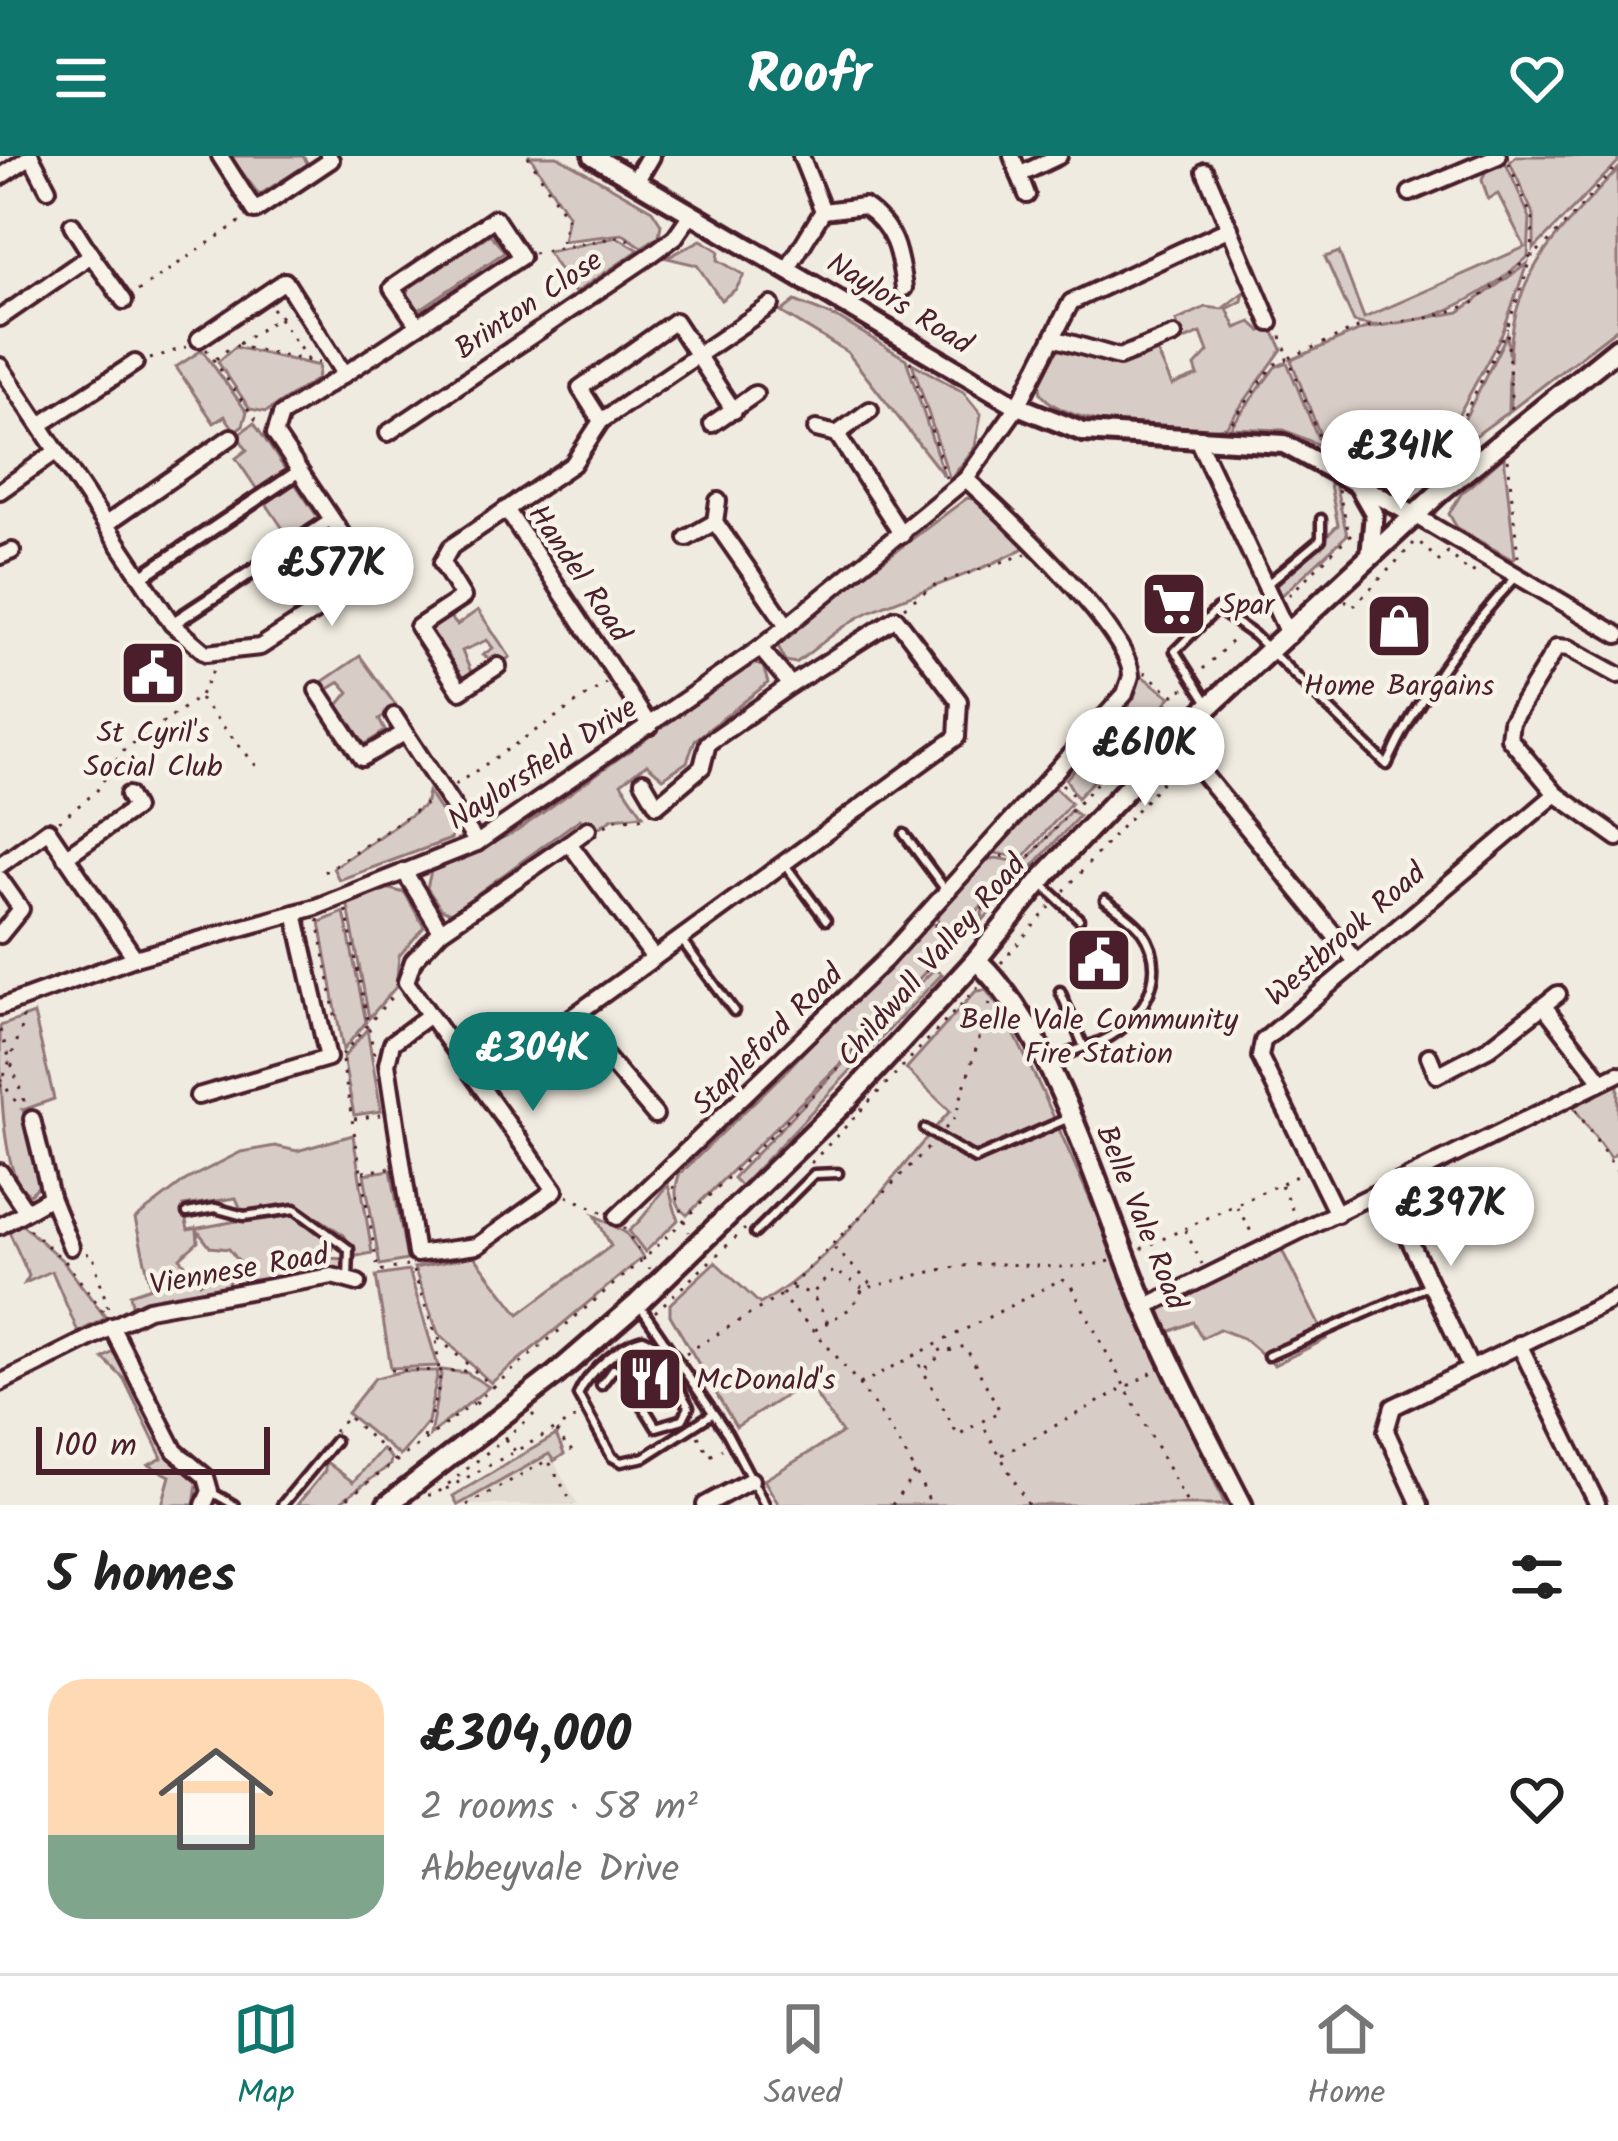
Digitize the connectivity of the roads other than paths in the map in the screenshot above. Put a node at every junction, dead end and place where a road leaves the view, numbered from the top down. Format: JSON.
{"nodes":[{"id":1,"x":220,"y":156,"type":"edge"},
{"id":2,"x":328,"y":156,"type":"edge"},
{"id":3,"x":592,"y":156,"type":"edge"},
{"id":4,"x":650,"y":156,"type":"edge"},
{"id":5,"x":801,"y":156,"type":"edge"},
{"id":6,"x":1012,"y":156,"type":"edge"},
{"id":7,"x":1059,"y":156,"type":"edge"},
{"id":8,"x":1502,"y":156,"type":"edge"},
{"id":9,"x":1205,"y":171,"type":"dead end"},
{"id":10,"x":1019,"y":175,"type":"junction"},
{"id":11,"x":0,"y":177,"type":"edge"},
{"id":12,"x":636,"y":180,"type":"junction"},
{"id":13,"x":48,"y":189,"type":"dead end"},
{"id":14,"x":1410,"y":193,"type":"dead end"},
{"id":15,"x":1027,"y":195,"type":"dead end"},
{"id":16,"x":823,"y":211,"type":"junction"},
{"id":17,"x":691,"y":214,"type":"junction"},
{"id":18,"x":72,"y":225,"type":"dead end"},
{"id":19,"x":1230,"y":228,"type":"junction"},
{"id":20,"x":91,"y":255,"type":"junction"},
{"id":21,"x":789,"y":267,"type":"junction"},
{"id":22,"x":904,"y":288,"type":"dead end"},
{"id":23,"x":124,"y":301,"type":"road end"},
{"id":24,"x":771,"y":305,"type":"dead end"},
{"id":25,"x":0,"y":318,"type":"edge"},
{"id":26,"x":1270,"y":323,"type":"road end"},
{"id":27,"x":418,"y":326,"type":"junction"},
{"id":28,"x":1174,"y":335,"type":"dead end"},
{"id":29,"x":1053,"y":338,"type":"junction"},
{"id":30,"x":199,"y":339,"type":"road end"},
{"id":31,"x":1618,"y":348,"type":"edge"},
{"id":32,"x":696,"y":356,"type":"junction"},
{"id":33,"x":135,"y":363,"type":"road end"},
{"id":34,"x":0,"y":366,"type":"edge"},
{"id":35,"x":341,"y":369,"type":"junction"},
{"id":36,"x":755,"y":394,"type":"dead end"},
{"id":37,"x":1018,"y":406,"type":"junction"},
{"id":38,"x":870,"y":410,"type":"dead end"},
{"id":39,"x":734,"y":411,"type":"junction"},
{"id":40,"x":601,"y":421,"type":"junction"},
{"id":41,"x":712,"y":424,"type":"dead end"},
{"id":42,"x":40,"y":425,"type":"junction"},
{"id":43,"x":816,"y":429,"type":"dead end"},
{"id":44,"x":388,"y":433,"type":"dead end"},
{"id":45,"x":837,"y":434,"type":"junction"},
{"id":46,"x":231,"y":437,"type":"dead end"},
{"id":47,"x":1198,"y":440,"type":"junction"},
{"id":48,"x":57,"y":451,"type":"junction"},
{"id":49,"x":299,"y":471,"type":"junction"},
{"id":50,"x":967,"y":478,"type":"junction"},
{"id":51,"x":1357,"y":483,"type":"junction"},
{"id":52,"x":0,"y":491,"type":"edge"},
{"id":53,"x":718,"y":501,"type":"dead end"},
{"id":54,"x":506,"y":509,"type":"junction"},
{"id":55,"x":1414,"y":515,"type":"junction"},
{"id":56,"x":332,"y":519,"type":"junction"},
{"id":57,"x":1321,"y":520,"type":"dead end"},
{"id":58,"x":715,"y":522,"type":"junction"},
{"id":59,"x":106,"y":524,"type":"junction"},
{"id":60,"x":902,"y":535,"type":"junction"},
{"id":61,"x":687,"y":538,"type":"dead end"},
{"id":62,"x":401,"y":556,"type":"dead end"},
{"id":63,"x":1370,"y":557,"type":"junction"},
{"id":64,"x":368,"y":573,"type":"junction"},
{"id":65,"x":1521,"y":574,"type":"junction"},
{"id":66,"x":141,"y":577,"type":"junction"},
{"id":67,"x":1263,"y":587,"type":"junction"},
{"id":68,"x":172,"y":624,"type":"junction"},
{"id":69,"x":787,"y":624,"type":"junction"},
{"id":70,"x":1618,"y":635,"type":"edge"},
{"id":71,"x":1289,"y":636,"type":"junction"},
{"id":72,"x":760,"y":648,"type":"junction"},
{"id":73,"x":1271,"y":652,"type":"junction"},
{"id":74,"x":499,"y":667,"type":"dead end"},
{"id":75,"x":1618,"y":675,"type":"edge"},
{"id":76,"x":791,"y":685,"type":"junction"},
{"id":77,"x":317,"y":690,"type":"dead end"},
{"id":78,"x":1210,"y":706,"type":"junction"},
{"id":79,"x":394,"y":716,"type":"dead end"},
{"id":80,"x":650,"y":726,"type":"junction"},
{"id":81,"x":404,"y":733,"type":"junction"},
{"id":82,"x":1174,"y":738,"type":"junction"},
{"id":83,"x":643,"y":781,"type":"dead end"},
{"id":84,"x":1556,"y":794,"type":"junction"},
{"id":85,"x":136,"y":802,"type":"dead end"},
{"id":86,"x":588,"y":829,"type":"road end"},
{"id":87,"x":904,"y":834,"type":"dead end"},
{"id":88,"x":1618,"y":838,"type":"edge"},
{"id":89,"x":477,"y":843,"type":"junction"},
{"id":90,"x":568,"y":843,"type":"junction"},
{"id":91,"x":65,"y":857,"type":"junction"},
{"id":92,"x":784,"y":863,"type":"junction"},
{"id":93,"x":0,"y":865,"type":"edge"},
{"id":94,"x":404,"y":871,"type":"junction"},
{"id":95,"x":0,"y":878,"type":"edge"},
{"id":96,"x":1040,"y":882,"type":"junction"},
{"id":97,"x":947,"y":892,"type":"junction"},
{"id":98,"x":1106,"y":899,"type":"dead end"},
{"id":99,"x":295,"y":913,"type":"junction"},
{"id":100,"x":1079,"y":919,"type":"dead end"},
{"id":101,"x":826,"y":920,"type":"dead end"},
{"id":102,"x":441,"y":931,"type":"junction"},
{"id":103,"x":0,"y":935,"type":"edge"},
{"id":104,"x":681,"y":939,"type":"junction"},
{"id":105,"x":135,"y":958,"type":"junction"},
{"id":106,"x":654,"y":958,"type":"junction"},
{"id":107,"x":1354,"y":958,"type":"junction"},
{"id":108,"x":976,"y":961,"type":"junction"},
{"id":109,"x":1060,"y":991,"type":"dead end"},
{"id":110,"x":1558,"y":994,"type":"dead end"},
{"id":111,"x":1544,"y":1006,"type":"junction"},
{"id":112,"x":0,"y":1007,"type":"edge"},
{"id":113,"x":734,"y":1011,"type":"dead end"},
{"id":114,"x":428,"y":1016,"type":"junction"},
{"id":115,"x":1084,"y":1047,"type":"junction"},
{"id":116,"x":1429,"y":1055,"type":"dead end"},
{"id":117,"x":1044,"y":1063,"type":"junction"},
{"id":118,"x":1618,"y":1074,"type":"edge"},
{"id":119,"x":1601,"y":1079,"type":"junction"},
{"id":120,"x":198,"y":1096,"type":"dead end"},
{"id":121,"x":27,"y":1113,"type":"road end"},
{"id":122,"x":655,"y":1115,"type":"dead end"},
{"id":123,"x":1069,"y":1118,"type":"junction"},
{"id":124,"x":925,"y":1129,"type":"dead end"},
{"id":125,"x":0,"y":1172,"type":"edge"},
{"id":126,"x":838,"y":1173,"type":"dead end"},
{"id":127,"x":1386,"y":1191,"type":"junction"},
{"id":128,"x":51,"y":1197,"type":"junction"},
{"id":129,"x":21,"y":1212,"type":"junction"},
{"id":130,"x":187,"y":1213,"type":"dead end"},
{"id":131,"x":1337,"y":1214,"type":"junction"},
{"id":132,"x":617,"y":1217,"type":"road end"},
{"id":133,"x":0,"y":1226,"type":"edge"},
{"id":134,"x":755,"y":1233,"type":"dead end"},
{"id":135,"x":68,"y":1254,"type":"road end"},
{"id":136,"x":354,"y":1281,"type":"joint"},
{"id":137,"x":1430,"y":1285,"type":"junction"},
{"id":138,"x":1618,"y":1297,"type":"edge"},
{"id":139,"x":638,"y":1303,"type":"junction"},
{"id":140,"x":1145,"y":1307,"type":"junction"},
{"id":141,"x":111,"y":1326,"type":"junction"},
{"id":142,"x":1519,"y":1345,"type":"junction"},
{"id":143,"x":1268,"y":1356,"type":"dead end"},
{"id":144,"x":1471,"y":1369,"type":"junction"},
{"id":145,"x":0,"y":1383,"type":"edge"},
{"id":146,"x":601,"y":1384,"type":"dead end"},
{"id":147,"x":712,"y":1414,"type":"junction"},
{"id":148,"x":335,"y":1442,"type":"road end"},
{"id":149,"x":751,"y":1480,"type":"junction"},
{"id":150,"x":207,"y":1498,"type":"edge"},
{"id":151,"x":1597,"y":1503,"type":"edge"},
{"id":152,"x":709,"y":1504,"type":"edge"},
{"id":153,"x":234,"y":1505,"type":"edge"},
{"id":154,"x":282,"y":1505,"type":"edge"},
{"id":155,"x":387,"y":1505,"type":"edge"},
{"id":156,"x":765,"y":1505,"type":"edge"},
{"id":157,"x":1242,"y":1505,"type":"edge"},
{"id":158,"x":1420,"y":1505,"type":"edge"}],
"edges":[{"from":1,"to":2,"type":"street"},
{"from":3,"to":12,"type":"street","name":"Naylors Road"},
{"from":4,"to":12,"type":"street"},
{"from":5,"to":16,"type":"street"},
{"from":6,"to":10,"type":"street"},
{"from":7,"to":10,"type":"street"},
{"from":8,"to":14,"type":"street"},
{"from":9,"to":19,"type":"street"},
{"from":10,"to":15,"type":"street"},
{"from":11,"to":13,"type":"street"},
{"from":12,"to":17,"type":"street","name":"Naylors Road"},
{"from":16,"to":21,"type":"street"},
{"from":16,"to":22,"type":"street"},
{"from":17,"to":21,"type":"street","name":"Naylors Road"},
{"from":17,"to":44,"type":"street","name":"Brinton Close"},
{"from":18,"to":20,"type":"street"},
{"from":19,"to":26,"type":"street"},
{"from":19,"to":29,"type":"street","name":"Naylorsfield Drive"},
{"from":20,"to":23,"type":"street"},
{"from":20,"to":25,"type":"street"},
{"from":21,"to":37,"type":"street","name":"Naylors Road"},
{"from":24,"to":32,"type":"street"},
{"from":27,"to":27,"type":"street"},
{"from":27,"to":35,"type":"street"},
{"from":28,"to":29,"type":"street"},
{"from":29,"to":37,"type":"street","name":"Naylorsfield Drive"},
{"from":30,"to":35,"type":"street"},
{"from":31,"to":55,"type":"main road","name":"Childwall Valley Road"},
{"from":32,"to":39,"type":"street"},
{"from":32,"to":40,"type":"street"},
{"from":32,"to":40,"type":"street"},
{"from":33,"to":42,"type":"street"},
{"from":34,"to":42,"type":"street"},
{"from":35,"to":49,"type":"street"},
{"from":36,"to":39,"type":"street"},
{"from":37,"to":47,"type":"street","name":"Naylors Road"},
{"from":37,"to":50,"type":"street","name":"Naylorsfield Drive"},
{"from":38,"to":45,"type":"street"},
{"from":39,"to":41,"type":"street"},
{"from":40,"to":54,"type":"street"},
{"from":42,"to":48,"type":"street"},
{"from":43,"to":45,"type":"street"},
{"from":45,"to":60,"type":"street"},
{"from":46,"to":59,"type":"street"},
{"from":47,"to":51,"type":"street","name":"Naylors Road"},
{"from":47,"to":67,"type":"street"},
{"from":48,"to":52,"type":"street"},
{"from":48,"to":59,"type":"street"},
{"from":49,"to":56,"type":"street"},
{"from":49,"to":66,"type":"street"},
{"from":50,"to":60,"type":"street","name":"Naylorsfield Drive"},
{"from":50,"to":97,"type":"street","name":"Stapleford Road"},
{"from":51,"to":55,"type":"street","name":"Naylors Road"},
{"from":51,"to":63,"type":"street"},
{"from":53,"to":58,"type":"street"},
{"from":54,"to":74,"type":"street"},
{"from":54,"to":80,"type":"street","name":"Handel Road"},
{"from":55,"to":63,"type":"main road","name":"Childwall Valley Road"},
{"from":55,"to":65,"type":"street"},
{"from":56,"to":64,"type":"street"},
{"from":56,"to":68,"type":"street"},
{"from":57,"to":67,"type":"lane"},
{"from":58,"to":61,"type":"street"},
{"from":58,"to":69,"type":"street"},
{"from":59,"to":66,"type":"street"},
{"from":60,"to":69,"type":"street","name":"Naylorsfield Drive"},
{"from":62,"to":64,"type":"street"},
{"from":63,"to":71,"type":"main road","name":"Childwall Valley Road"},
{"from":64,"to":68,"type":"street"},
{"from":65,"to":70,"type":"street"},
{"from":65,"to":73,"type":"lane"},
{"from":66,"to":68,"type":"street"},
{"from":67,"to":71,"type":"street"},
{"from":69,"to":72,"type":"street","name":"Naylorsfield Drive"},
{"from":71,"to":73,"type":"main road","name":"Childwall Valley Road"},
{"from":72,"to":76,"type":"street"},
{"from":72,"to":80,"type":"street","name":"Naylorsfield Drive"},
{"from":73,"to":78,"type":"main road","name":"Childwall Valley Road"},
{"from":73,"to":78,"type":"lane"},
{"from":75,"to":84,"type":"street"},
{"from":76,"to":83,"type":"street"},
{"from":76,"to":92,"type":"street"},
{"from":77,"to":81,"type":"street"},
{"from":78,"to":82,"type":"main road","name":"Childwall Valley Road"},
{"from":79,"to":81,"type":"street"},
{"from":80,"to":89,"type":"street","name":"Naylorsfield Drive"},
{"from":81,"to":89,"type":"street"},
{"from":82,"to":96,"type":"main road","name":"Childwall Valley Road"},
{"from":82,"to":107,"type":"street"},
{"from":84,"to":88,"type":"street"},
{"from":84,"to":107,"type":"street","name":"Westbrook Road"},
{"from":85,"to":91,"type":"street"},
{"from":86,"to":90,"type":"street"},
{"from":87,"to":97,"type":"lane"},
{"from":89,"to":94,"type":"street","name":"Naylorsfield Drive"},
{"from":90,"to":102,"type":"street"},
{"from":90,"to":106,"type":"street"},
{"from":91,"to":93,"type":"street"},
{"from":91,"to":105,"type":"street"},
{"from":92,"to":101,"type":"lane"},
{"from":92,"to":104,"type":"street"},
{"from":94,"to":99,"type":"street","name":"Naylorsfield Drive"},
{"from":94,"to":102,"type":"street"},
{"from":95,"to":103,"type":"street"},
{"from":96,"to":100,"type":"lane"},
{"from":96,"to":108,"type":"main road","name":"Childwall Valley Road"},
{"from":97,"to":132,"type":"street","name":"Stapleford Road"},
{"from":98,"to":115,"type":"lane"},
{"from":99,"to":105,"type":"street","name":"Naylorsfield Drive"},
{"from":99,"to":120,"type":"street"},
{"from":102,"to":114,"type":"street"},
{"from":104,"to":106,"type":"street"},
{"from":104,"to":113,"type":"lane"},
{"from":105,"to":112,"type":"street","name":"Naylorsfield Drive"},
{"from":106,"to":122,"type":"street"},
{"from":107,"to":131,"type":"street","name":"Westbrook Road"},
{"from":108,"to":117,"type":"main road","name":"Belle Vale Road"},
{"from":108,"to":139,"type":"main road","name":"Childwall Valley Road"},
{"from":109,"to":115,"type":"lane"},
{"from":110,"to":111,"type":"street"},
{"from":111,"to":116,"type":"street"},
{"from":111,"to":119,"type":"street"},
{"from":114,"to":114,"type":"street"},
{"from":115,"to":117,"type":"lane"},
{"from":117,"to":123,"type":"main road","name":"Belle Vale Road"},
{"from":118,"to":119,"type":"street"},
{"from":119,"to":127,"type":"street"},
{"from":121,"to":128,"type":"street"},
{"from":123,"to":124,"type":"lane"},
{"from":123,"to":140,"type":"main road","name":"Belle Vale Road"},
{"from":125,"to":129,"type":"street"},
{"from":126,"to":134,"type":"lane"},
{"from":127,"to":131,"type":"street"},
{"from":127,"to":137,"type":"street"},
{"from":128,"to":129,"type":"street"},
{"from":128,"to":135,"type":"street"},
{"from":129,"to":133,"type":"street"},
{"from":130,"to":136,"type":"lane"},
{"from":131,"to":140,"type":"street"},
{"from":136,"to":141,"type":"street","name":"Viennese Road"},
{"from":137,"to":143,"type":"lane"},
{"from":137,"to":144,"type":"street"},
{"from":138,"to":142,"type":"street"},
{"from":139,"to":147,"type":"lane"},
{"from":139,"to":155,"type":"main road","name":"Childwall Valley Road"},
{"from":140,"to":157,"type":"main road","name":"Belle Vale Road"},
{"from":141,"to":145,"type":"street","name":"Viennese Road"},
{"from":141,"to":150,"type":"street"},
{"from":142,"to":144,"type":"street"},
{"from":142,"to":151,"type":"street"},
{"from":144,"to":158,"type":"street"},
{"from":146,"to":147,"type":"lane"},
{"from":147,"to":149,"type":"lane"},
{"from":148,"to":154,"type":"lane"},
{"from":149,"to":152,"type":"street"},
{"from":149,"to":156,"type":"lane"},
{"from":150,"to":153,"type":"lane"}]}
